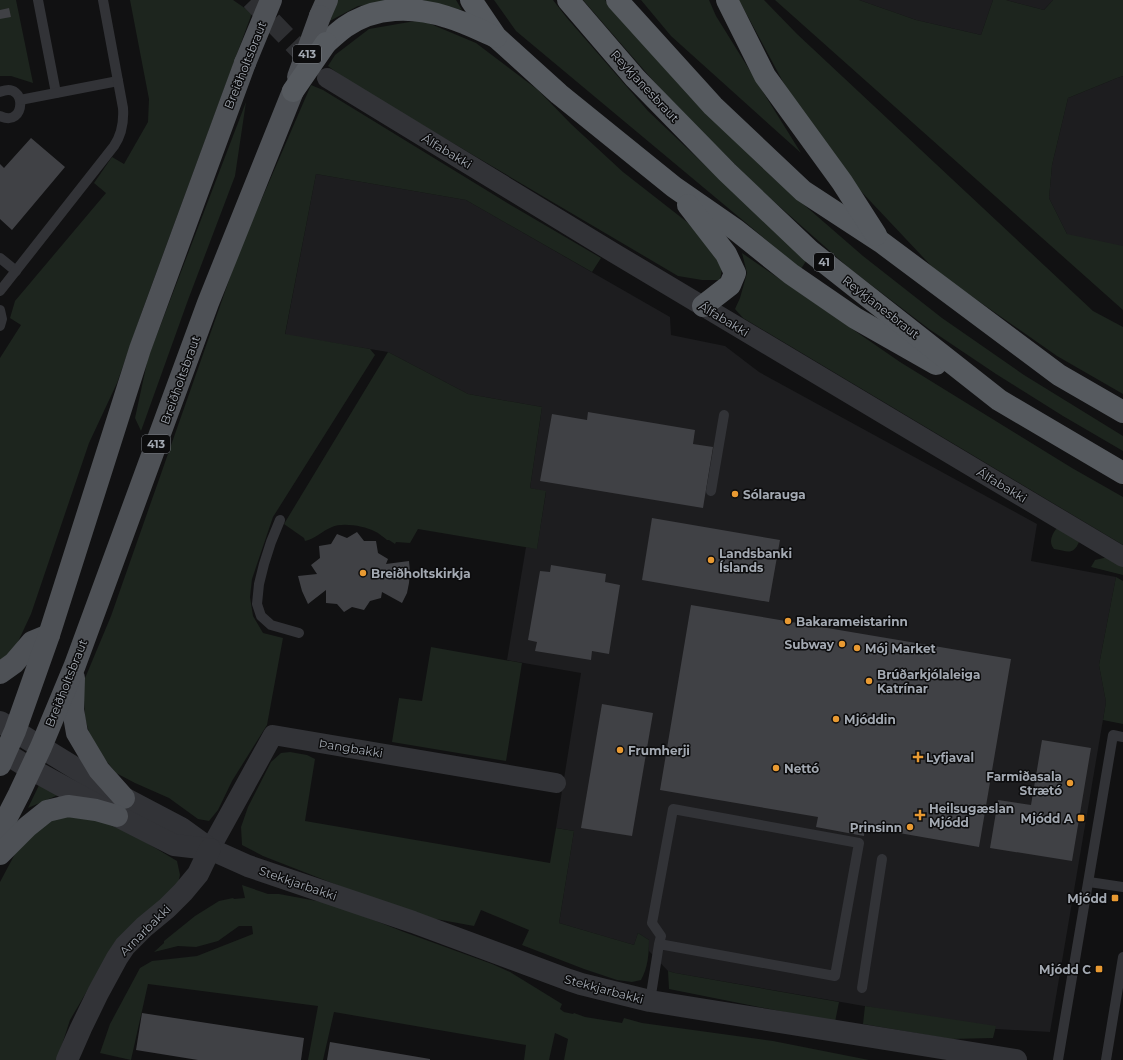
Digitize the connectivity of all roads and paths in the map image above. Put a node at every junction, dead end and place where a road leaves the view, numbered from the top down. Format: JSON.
{"nodes":[{"id":1,"x":38,"y":0,"type":"edge"},
{"id":2,"x":103,"y":0,"type":"edge"},
{"id":3,"x":272,"y":0,"type":"edge"},
{"id":4,"x":471,"y":0,"type":"edge"},
{"id":5,"x":568,"y":0,"type":"edge"},
{"id":6,"x":618,"y":0,"type":"edge"},
{"id":7,"x":728,"y":0,"type":"edge"},
{"id":8,"x":324,"y":5,"type":"edge"},
{"id":9,"x":496,"y":37,"type":"junction"},
{"id":10,"x":327,"y":78,"type":"tunnel mouth"},
{"id":11,"x":118,"y":81,"type":"junction"},
{"id":12,"x":0,"y":92,"type":"edge"},
{"id":13,"x":293,"y":92,"type":"junction"},
{"id":14,"x":56,"y":93,"type":"junction"},
{"id":15,"x":20,"y":100,"type":"junction"},
{"id":16,"x":0,"y":116,"type":"edge"},
{"id":17,"x":674,"y":187,"type":"junction"},
{"id":18,"x":881,"y":242,"type":"junction"},
{"id":19,"x":0,"y":258,"type":"edge"},
{"id":20,"x":16,"y":271,"type":"junction"},
{"id":21,"x":0,"y":291,"type":"edge"},
{"id":22,"x":703,"y":306,"type":"junction"},
{"id":23,"x":0,"y":310,"type":"edge"},
{"id":24,"x":0,"y":326,"type":"edge"},
{"id":25,"x":999,"y":400,"type":"junction"},
{"id":26,"x":1123,"y":412,"type":"edge"},
{"id":27,"x":724,"y":415,"type":"dead end"},
{"id":28,"x":1123,"y":473,"type":"edge"},
{"id":29,"x":711,"y":491,"type":"dead end"},
{"id":30,"x":280,"y":520,"type":"dead end"},
{"id":31,"x":1123,"y":557,"type":"edge"},
{"id":32,"x":299,"y":633,"type":"dead end"},
{"id":33,"x":49,"y":635,"type":"junction"},
{"id":34,"x":75,"y":665,"type":"junction"},
{"id":35,"x":0,"y":673,"type":"edge"},
{"id":36,"x":8,"y":726,"type":"edge"},
{"id":37,"x":1123,"y":737,"type":"edge"},
{"id":38,"x":41,"y":747,"type":"junction"},
{"id":39,"x":2,"y":756,"type":"edge"},
{"id":40,"x":31,"y":769,"type":"junction"},
{"id":41,"x":556,"y":783,"type":"dead end"},
{"id":42,"x":120,"y":807,"type":"junction"},
{"id":43,"x":0,"y":831,"type":"edge"},
{"id":44,"x":210,"y":849,"type":"junction"},
{"id":45,"x":0,"y":854,"type":"edge"},
{"id":46,"x":882,"y":859,"type":"dead end"},
{"id":47,"x":1089,"y":882,"type":"junction"},
{"id":48,"x":1123,"y":887,"type":"edge"},
{"id":49,"x":660,"y":944,"type":"junction"},
{"id":50,"x":1123,"y":957,"type":"edge"},
{"id":51,"x":862,"y":988,"type":"dead end"},
{"id":52,"x":650,"y":1001,"type":"junction"},
{"id":53,"x":68,"y":1060,"type":"edge"},
{"id":54,"x":1016,"y":1060,"type":"edge"},
{"id":55,"x":1058,"y":1060,"type":"edge"},
{"id":56,"x":1106,"y":1060,"type":"edge"}],
"edges":[{"from":1,"to":14,"type":"lane"},
{"from":2,"to":11,"type":"lane"},
{"from":3,"to":33,"type":"main road","name":"Breiðholtsbraut","bridge":true},
{"from":4,"to":9,"type":"highway"},
{"from":5,"to":25,"type":"highway","name":"Reykjanesbraut","number":"41"},
{"from":6,"to":18,"type":"highway"},
{"from":7,"to":18,"type":"highway"},
{"from":8,"to":13,"type":"main road","name":"Breiðholtsbraut","number":"413","bridge":true},
{"from":9,"to":13,"type":"highway","bridge":true},
{"from":9,"to":17,"type":"highway"},
{"from":10,"to":22,"type":"street","name":"Álfabakki"},
{"from":11,"to":14,"type":"lane"},
{"from":11,"to":20,"type":"lane"},
{"from":12,"to":15,"type":"lane"},
{"from":13,"to":34,"type":"main road","name":"Breiðholtsbraut","number":"413"},
{"from":14,"to":15,"type":"lane"},
{"from":15,"to":16,"type":"lane"},
{"from":17,"to":22,"type":"highway"},
{"from":17,"to":25,"type":"highway"},
{"from":18,"to":26,"type":"highway"},
{"from":19,"to":20,"type":"lane"},
{"from":20,"to":21,"type":"lane"},
{"from":22,"to":31,"type":"street","name":"Álfabakki"},
{"from":23,"to":24,"type":"lane"},
{"from":25,"to":28,"type":"highway","name":"Reykjanesbraut","number":"41"},
{"from":27,"to":29,"type":"lane"},
{"from":30,"to":32,"type":"lane"},
{"from":33,"to":35,"type":"main road"},
{"from":33,"to":36,"type":"main road","name":"Breiðholtsbraut"},
{"from":34,"to":38,"type":"main road","name":"Breiðholtsbraut","number":"413"},
{"from":34,"to":42,"type":"main road"},
{"from":36,"to":38,"type":"street","name":"Stekkjarbakki"},
{"from":36,"to":39,"type":"main road","name":"Breiðholtsbraut"},
{"from":37,"to":47,"type":"lane"},
{"from":38,"to":40,"type":"main road","name":"Breiðholtsbraut","number":"413"},
{"from":38,"to":42,"type":"street","name":"Stekkjarbakki"},
{"from":39,"to":40,"type":"street","name":"Stekkjarbakki"},
{"from":40,"to":42,"type":"street","name":"Stekkjarbakki"},
{"from":40,"to":43,"type":"main road","name":"Breiðholtsbraut","number":"413"},
{"from":41,"to":44,"type":"street","name":"Þangbakki"},
{"from":42,"to":44,"type":"street","name":"Stekkjarbakki"},
{"from":42,"to":45,"type":"main road"},
{"from":44,"to":52,"type":"street","name":"Stekkjarbakki"},
{"from":44,"to":53,"type":"street","name":"Arnarbakki"},
{"from":46,"to":51,"type":"lane"},
{"from":47,"to":48,"type":"lane"},
{"from":47,"to":55,"type":"lane"},
{"from":49,"to":49,"type":"lane"},
{"from":49,"to":52,"type":"lane"},
{"from":50,"to":56,"type":"lane"},
{"from":52,"to":54,"type":"street","name":"Stekkjarbakki"}]}
